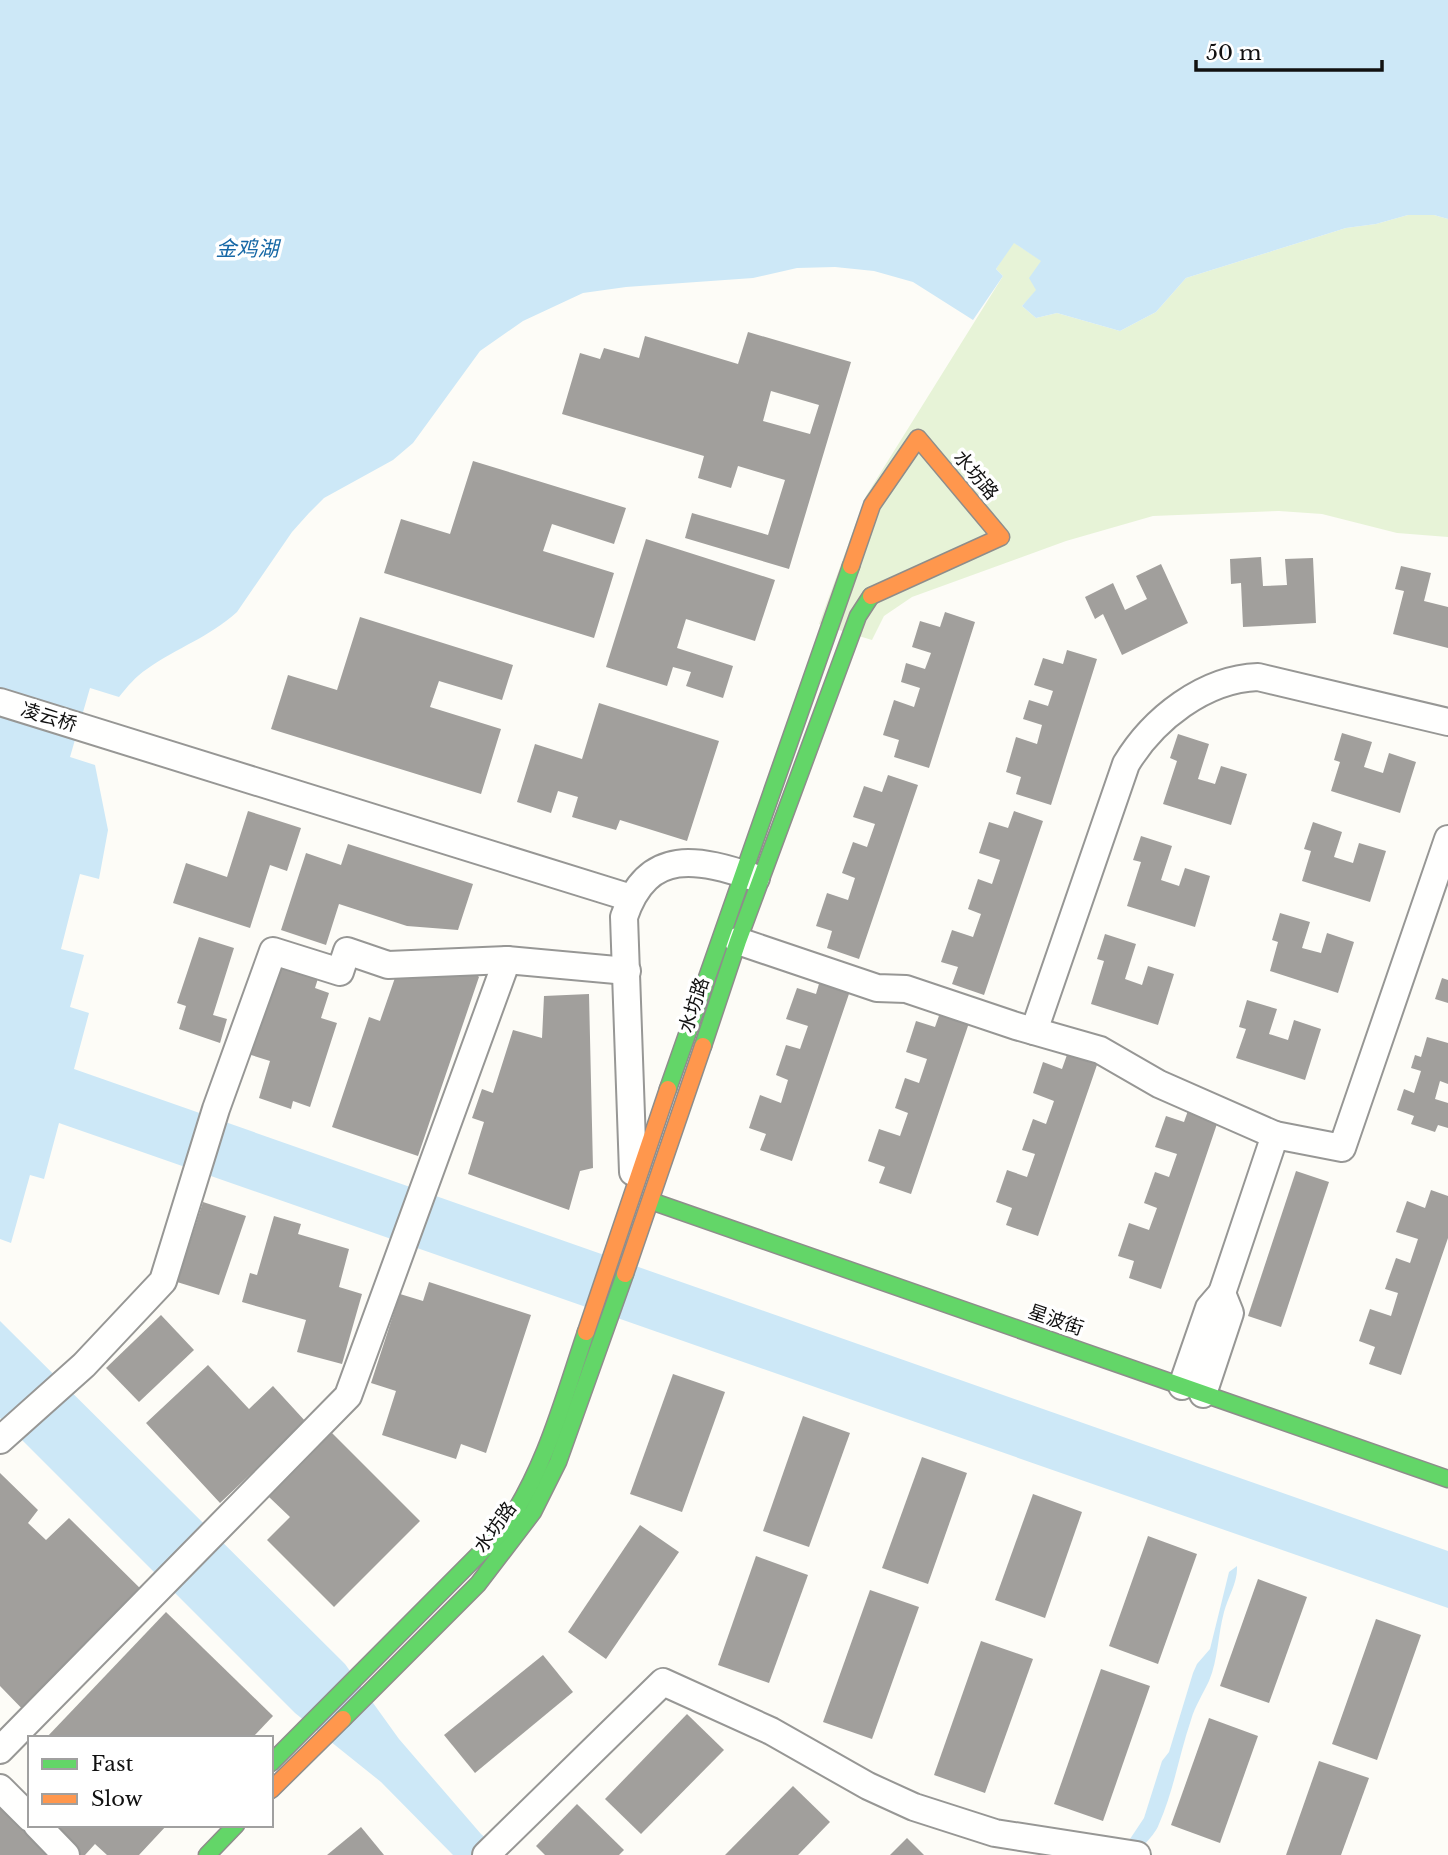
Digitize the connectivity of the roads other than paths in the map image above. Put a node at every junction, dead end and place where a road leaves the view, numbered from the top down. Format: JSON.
{"nodes":[{"id":1,"x":0,"y":702,"type":"edge"},
{"id":2,"x":1448,"y":722,"type":"edge"},
{"id":3,"x":1448,"y":839,"type":"edge"},
{"id":4,"x":752,"y":876,"type":"junction"},
{"id":5,"x":631,"y":898,"type":"junction"},
{"id":6,"x":738,"y":941,"type":"junction"},
{"id":7,"x":507,"y":960,"type":"junction"},
{"id":8,"x":627,"y":971,"type":"junction"},
{"id":9,"x":1034,"y":1031,"type":"junction"},
{"id":10,"x":1275,"y":1135,"type":"junction"},
{"id":11,"x":643,"y":1198,"type":"junction"},
{"id":12,"x":1193,"y":1390,"type":"junction"},
{"id":13,"x":0,"y":1440,"type":"edge"},
{"id":14,"x":1448,"y":1479,"type":"edge"},
{"id":15,"x":0,"y":1750,"type":"edge"},
{"id":16,"x":273,"y":1761,"type":"edge"},
{"id":17,"x":0,"y":1788,"type":"edge"},
{"id":18,"x":273,"y":1788,"type":"edge"},
{"id":19,"x":28,"y":1816,"type":"edge"},
{"id":20,"x":39,"y":1827,"type":"edge"},
{"id":21,"x":234,"y":1827,"type":"edge"},
{"id":22,"x":1124,"y":1852,"type":"edge"},
{"id":23,"x":66,"y":1855,"type":"edge"},
{"id":24,"x":207,"y":1855,"type":"edge"},
{"id":25,"x":486,"y":1855,"type":"edge"}],
"edges":[{"from":1,"to":5,"type":"street","name":"凌云桥"},
{"from":2,"to":9,"type":"street"},
{"from":3,"to":10,"type":"street"},
{"from":4,"to":4,"type":"street","name":"水坊路"},
{"from":4,"to":5,"type":"street"},
{"from":4,"to":6,"type":"street","name":"水坊路"},
{"from":4,"to":11,"type":"street","name":"水坊路"},
{"from":5,"to":8,"type":"street"},
{"from":6,"to":9,"type":"street"},
{"from":6,"to":11,"type":"street","name":"水坊路"},
{"from":7,"to":8,"type":"street"},
{"from":7,"to":13,"type":"street"},
{"from":7,"to":15,"type":"street"},
{"from":8,"to":11,"type":"street"},
{"from":9,"to":10,"type":"street"},
{"from":10,"to":12,"type":"street"},
{"from":11,"to":12,"type":"street","name":"星波街"},
{"from":11,"to":16,"type":"street","name":"水坊路"},
{"from":11,"to":18,"type":"street","name":"水坊路"},
{"from":12,"to":14,"type":"street","name":"星波街"},
{"from":17,"to":19,"type":"street"},
{"from":20,"to":23,"type":"street"},
{"from":21,"to":24,"type":"street"},
{"from":22,"to":25,"type":"street"}]}
